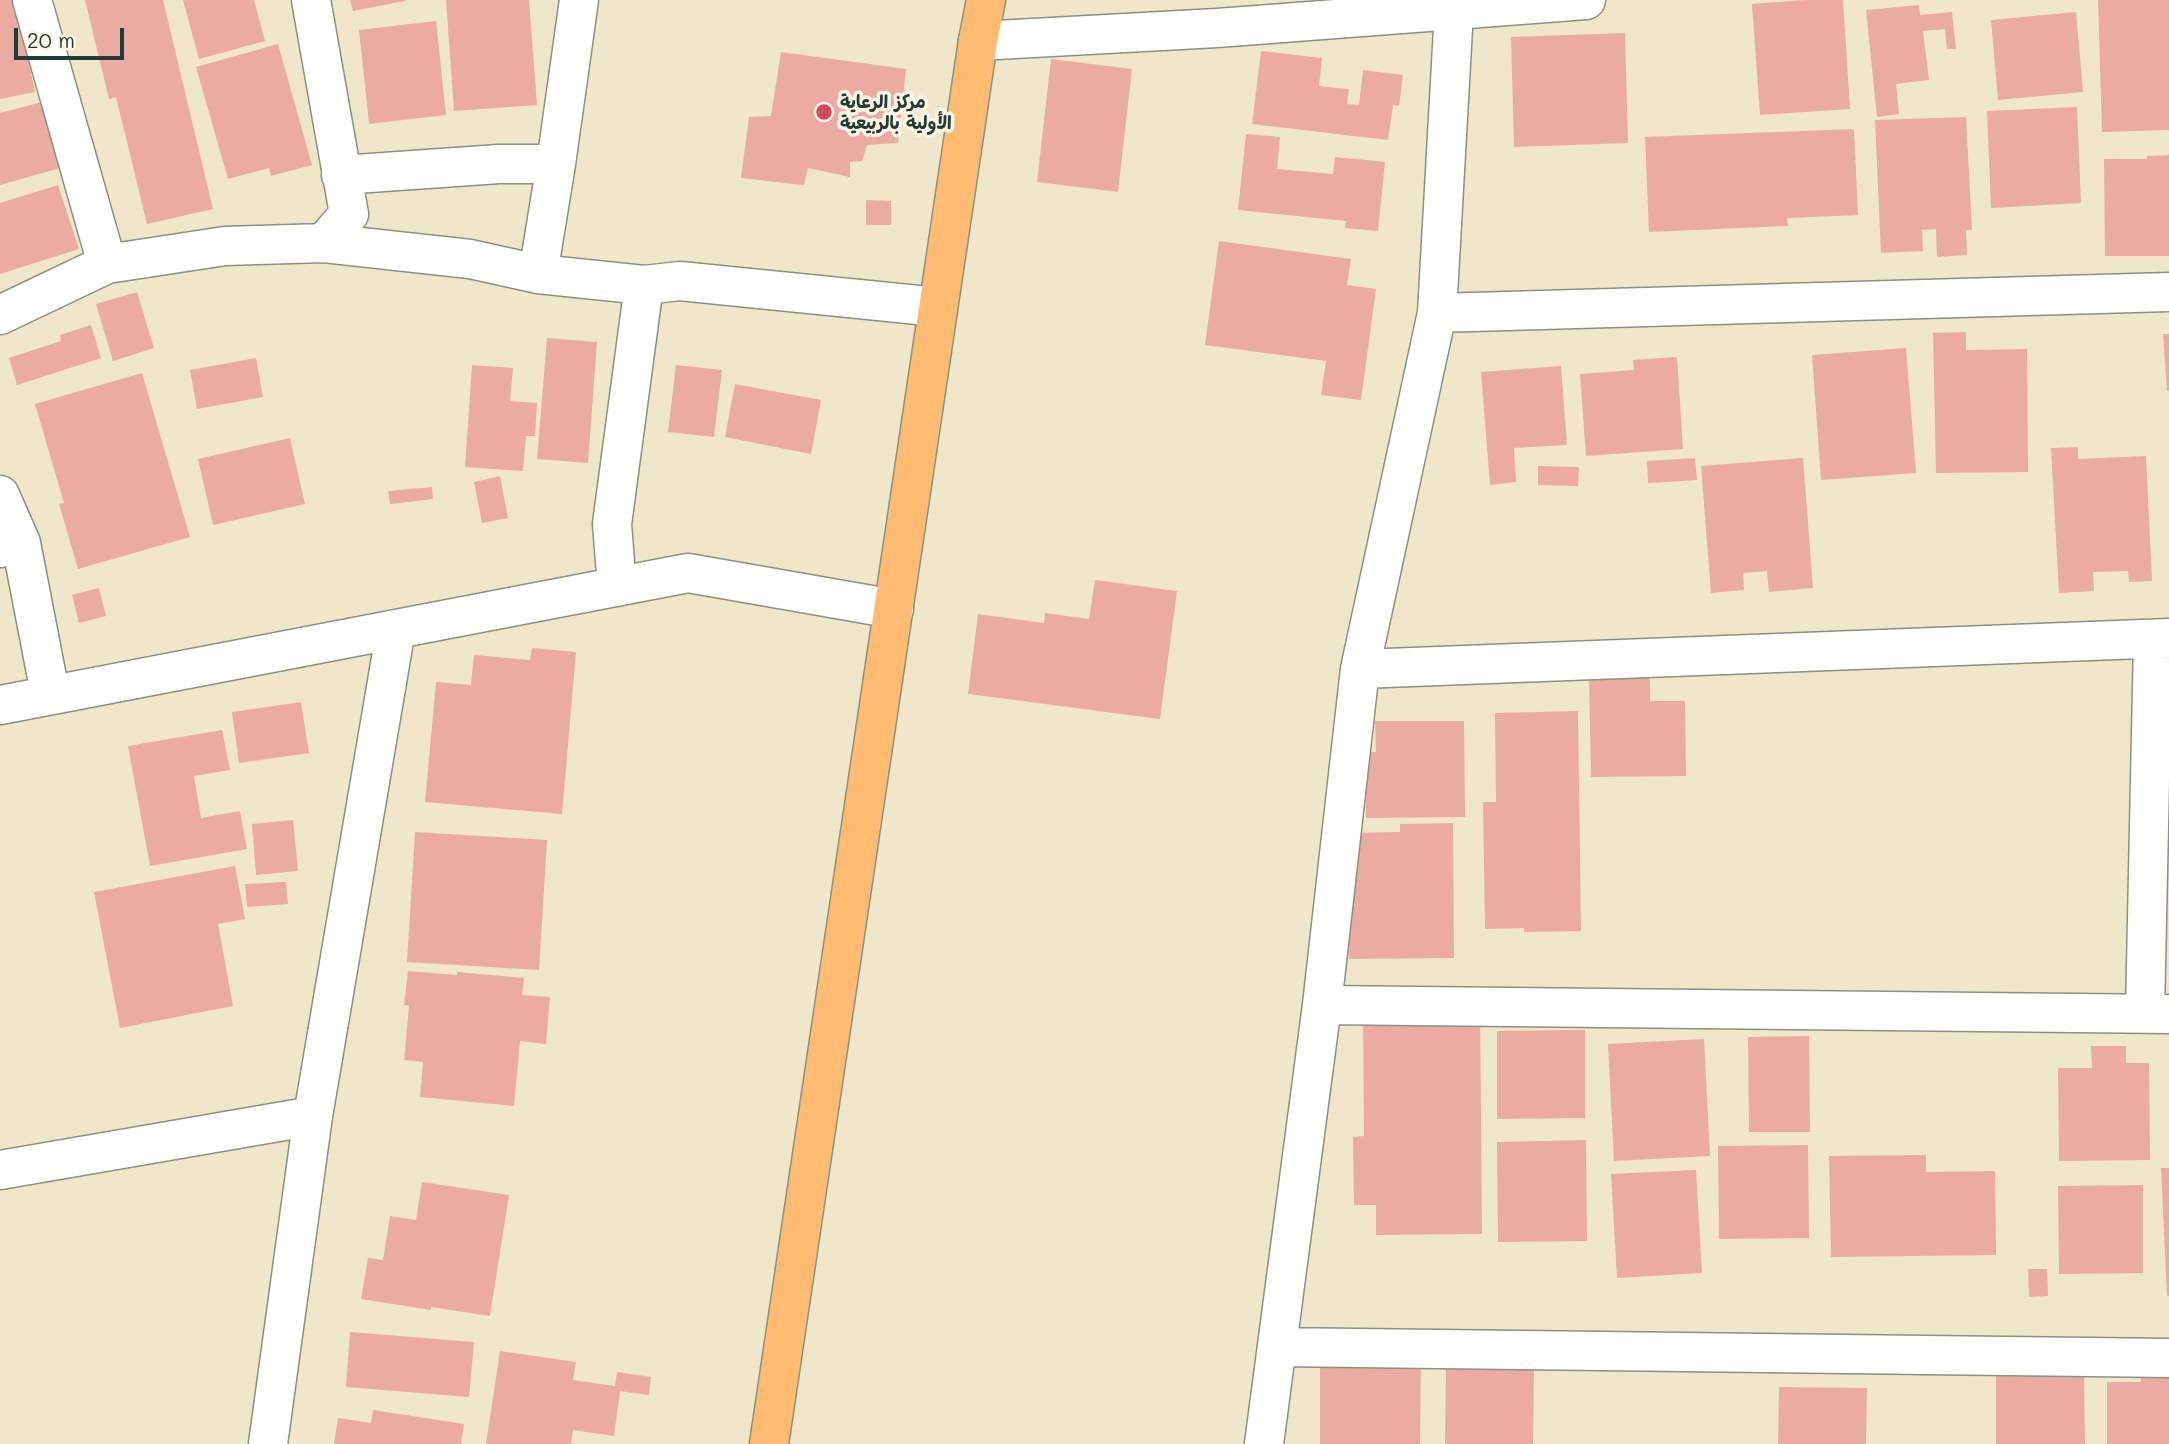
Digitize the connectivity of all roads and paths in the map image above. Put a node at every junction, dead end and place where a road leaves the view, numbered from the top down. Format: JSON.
{"nodes":[{"id":1,"x":32,"y":0,"type":"edge"},
{"id":2,"x":311,"y":0,"type":"edge"},
{"id":3,"x":579,"y":0,"type":"edge"},
{"id":4,"x":986,"y":0,"type":"edge"},
{"id":5,"x":1586,"y":0,"type":"edge"},
{"id":6,"x":1454,"y":11,"type":"junction"},
{"id":7,"x":978,"y":41,"type":"junction"},
{"id":8,"x":556,"y":164,"type":"junction"},
{"id":9,"x":341,"y":175,"type":"junction"},
{"id":10,"x":324,"y":243,"type":"junction"},
{"id":11,"x":107,"y":264,"type":"junction"},
{"id":12,"x":538,"y":274,"type":"junction"},
{"id":13,"x":645,"y":285,"type":"junction"},
{"id":14,"x":2169,"y":292,"type":"edge"},
{"id":15,"x":938,"y":307,"type":"junction"},
{"id":16,"x":1437,"y":313,"type":"junction"},
{"id":17,"x":0,"y":315,"type":"edge"},
{"id":18,"x":0,"y":495,"type":"edge"},
{"id":19,"x":10,"y":546,"type":"edge"},
{"id":20,"x":617,"y":587,"type":"junction"},
{"id":21,"x":894,"y":609,"type":"junction"},
{"id":22,"x":396,"y":629,"type":"junction"},
{"id":23,"x":2161,"y":639,"type":"edge"},
{"id":24,"x":1360,"y":669,"type":"junction"},
{"id":25,"x":50,"y":693,"type":"junction"},
{"id":26,"x":0,"y":705,"type":"edge"},
{"id":27,"x":1322,"y":1004,"type":"junction"},
{"id":28,"x":2157,"y":1013,"type":"edge"},
{"id":29,"x":313,"y":1116,"type":"junction"},
{"id":30,"x":0,"y":1170,"type":"edge"},
{"id":31,"x":1277,"y":1347,"type":"junction"},
{"id":32,"x":2169,"y":1358,"type":"edge"},
{"id":33,"x":268,"y":1444,"type":"edge"},
{"id":34,"x":769,"y":1444,"type":"edge"},
{"id":35,"x":1264,"y":1444,"type":"edge"}],
"edges":[{"from":1,"to":11,"type":"street"},
{"from":2,"to":9,"type":"street"},
{"from":3,"to":8,"type":"street"},
{"from":4,"to":7,"type":"main road"},
{"from":5,"to":6,"type":"street"},
{"from":6,"to":7,"type":"street"},
{"from":6,"to":16,"type":"street"},
{"from":7,"to":15,"type":"main road"},
{"from":8,"to":9,"type":"street"},
{"from":8,"to":12,"type":"street"},
{"from":9,"to":10,"type":"street"},
{"from":10,"to":11,"type":"street"},
{"from":10,"to":12,"type":"street"},
{"from":11,"to":17,"type":"street"},
{"from":12,"to":13,"type":"street"},
{"from":13,"to":15,"type":"street"},
{"from":13,"to":20,"type":"street"},
{"from":14,"to":16,"type":"street"},
{"from":15,"to":21,"type":"main road"},
{"from":16,"to":24,"type":"street"},
{"from":18,"to":19,"type":"street"},
{"from":19,"to":25,"type":"street"},
{"from":20,"to":21,"type":"street"},
{"from":20,"to":22,"type":"street"},
{"from":21,"to":34,"type":"main road"},
{"from":22,"to":25,"type":"street"},
{"from":22,"to":29,"type":"street"},
{"from":23,"to":24,"type":"street"},
{"from":23,"to":28,"type":"street"},
{"from":24,"to":27,"type":"street"},
{"from":25,"to":26,"type":"street"},
{"from":27,"to":28,"type":"street"},
{"from":27,"to":31,"type":"street"},
{"from":29,"to":30,"type":"street"},
{"from":29,"to":33,"type":"street"},
{"from":31,"to":32,"type":"street"},
{"from":31,"to":35,"type":"street"}]}
